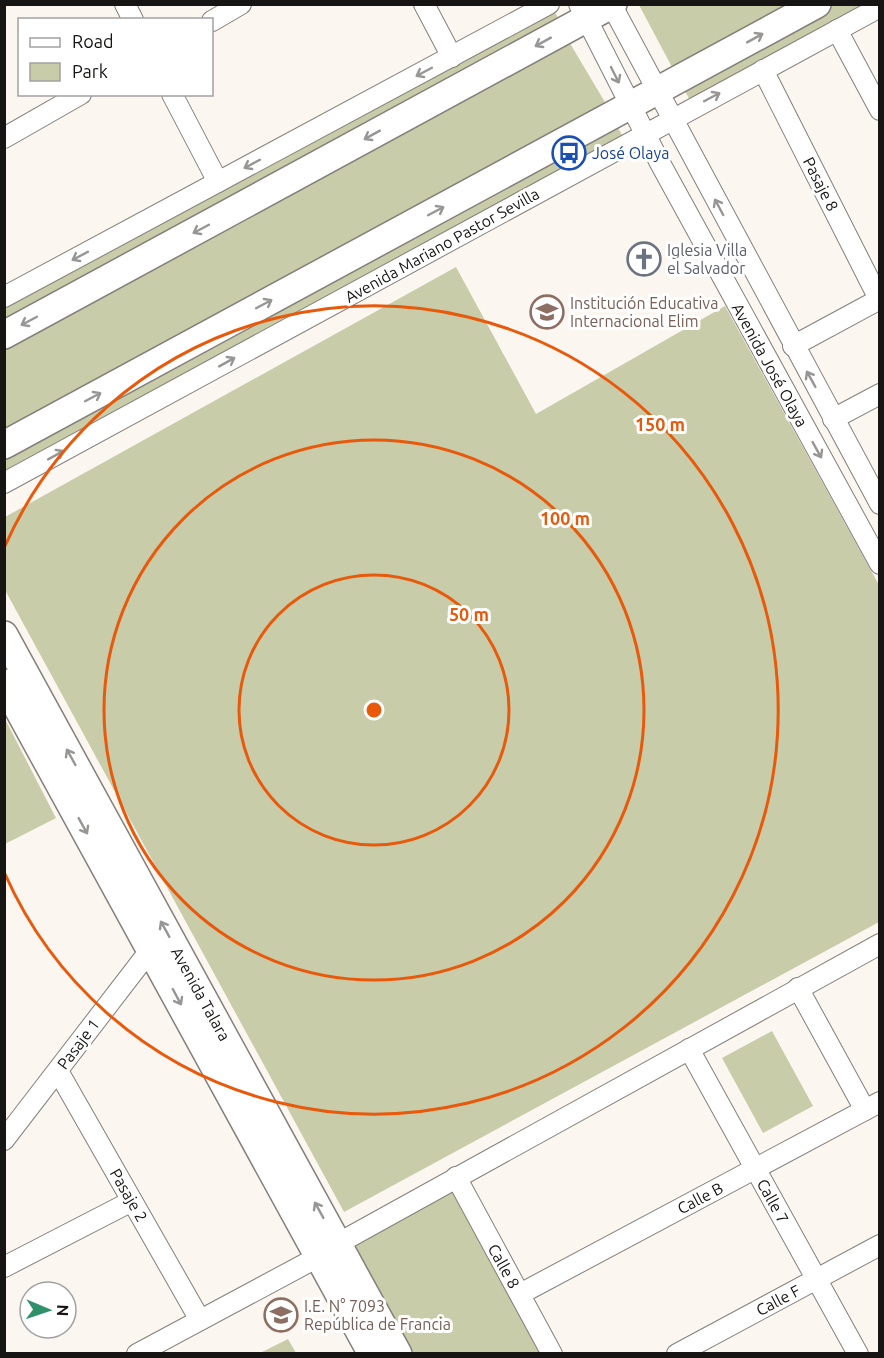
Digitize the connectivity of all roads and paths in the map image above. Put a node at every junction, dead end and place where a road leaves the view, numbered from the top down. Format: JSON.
{"nodes":[{"id":1,"x":125,"y":4,"type":"edge"},
{"id":2,"x":241,"y":4,"type":"edge"},
{"id":3,"x":424,"y":4,"type":"edge"},
{"id":4,"x":549,"y":4,"type":"edge"},
{"id":5,"x":817,"y":4,"type":"edge"},
{"id":6,"x":612,"y":5,"type":"edge"},
{"id":7,"x":879,"y":7,"type":"edge"},
{"id":8,"x":583,"y":12,"type":"edge"},
{"id":9,"x":132,"y":18,"type":"edge"},
{"id":10,"x":213,"y":20,"type":"edge"},
{"id":11,"x":837,"y":30,"type":"junction"},
{"id":12,"x":452,"y":57,"type":"junction"},
{"id":13,"x":763,"y":70,"type":"junction"},
{"id":14,"x":658,"y":91,"type":"junction"},
{"id":15,"x":78,"y":96,"type":"edge"},
{"id":16,"x":173,"y":96,"type":"edge"},
{"id":17,"x":631,"y":106,"type":"junction"},
{"id":18,"x":879,"y":110,"type":"edge"},
{"id":19,"x":672,"y":118,"type":"junction"},
{"id":20,"x":645,"y":134,"type":"junction"},
{"id":21,"x":4,"y":138,"type":"edge"},
{"id":22,"x":218,"y":182,"type":"junction"},
{"id":23,"x":4,"y":297,"type":"edge"},
{"id":24,"x":879,"y":299,"type":"edge"},
{"id":25,"x":4,"y":335,"type":"edge"},
{"id":26,"x":793,"y":346,"type":"junction"},
{"id":27,"x":879,"y":394,"type":"edge"},
{"id":28,"x":834,"y":419,"type":"junction"},
{"id":29,"x":4,"y":445,"type":"edge"},
{"id":30,"x":4,"y":483,"type":"edge"},
{"id":31,"x":879,"y":504,"type":"edge"},
{"id":32,"x":879,"y":564,"type":"edge"},
{"id":33,"x":4,"y":635,"type":"edge"},
{"id":34,"x":4,"y":683,"type":"edge"},
{"id":35,"x":879,"y":944,"type":"edge"},
{"id":36,"x":151,"y":949,"type":"junction"},
{"id":37,"x":798,"y":988,"type":"junction"},
{"id":38,"x":688,"y":1049,"type":"junction"},
{"id":39,"x":58,"y":1071,"type":"junction"},
{"id":40,"x":872,"y":1106,"type":"edge"},
{"id":41,"x":4,"y":1140,"type":"edge"},
{"id":42,"x":755,"y":1169,"type":"junction"},
{"id":43,"x":456,"y":1178,"type":"junction"},
{"id":44,"x":132,"y":1200,"type":"junction"},
{"id":45,"x":879,"y":1245,"type":"edge"},
{"id":46,"x":328,"y":1250,"type":"junction"},
{"id":47,"x":4,"y":1267,"type":"edge"},
{"id":48,"x":817,"y":1279,"type":"junction"},
{"id":49,"x":520,"y":1294,"type":"junction"},
{"id":50,"x":200,"y":1320,"type":"junction"},
{"id":51,"x":137,"y":1353,"type":"edge"},
{"id":52,"x":372,"y":1353,"type":"edge"},
{"id":53,"x":398,"y":1353,"type":"edge"},
{"id":54,"x":552,"y":1353,"type":"edge"},
{"id":55,"x":677,"y":1353,"type":"edge"},
{"id":56,"x":858,"y":1353,"type":"edge"}],
"edges":[{"from":1,"to":9,"type":"street"},
{"from":2,"to":10,"type":"street"},
{"from":3,"to":12,"type":"street"},
{"from":4,"to":12,"type":"street"},
{"from":14,"to":5,"type":"main road","name":"Avenida Mariano Pastor Sevilla","one_way":true},
{"from":6,"to":8,"type":"main road"},
{"from":6,"to":14,"type":"street","name":"Avenida José Olaya"},
{"from":7,"to":11,"type":"street","name":"Avenida Mariano Pastor Sevilla"},
{"from":8,"to":17,"type":"street","name":"Avenida José Olaya","one_way":true},
{"from":8,"to":25,"type":"main road","one_way":true},
{"from":11,"to":13,"type":"street","name":"Avenida Mariano Pastor Sevilla"},
{"from":11,"to":18,"type":"street"},
{"from":12,"to":22,"type":"street","one_way":true},
{"from":19,"to":13,"type":"street","name":"Avenida Mariano Pastor Sevilla","one_way":true},
{"from":13,"to":24,"type":"street","name":"Pasaje 8"},
{"from":14,"to":17,"type":"main road","name":"Avenida Mariano Pastor Sevilla"},
{"from":14,"to":19,"type":"street","name":"Avenida José Olaya"},
{"from":15,"to":21,"type":"street"},
{"from":16,"to":22,"type":"street"},
{"from":17,"to":20,"type":"street","name":"Avenida José Olaya"},
{"from":29,"to":17,"type":"main road","name":"Avenida Mariano Pastor Sevilla","one_way":true},
{"from":19,"to":20,"type":"street","name":"Avenida Mariano Pastor Sevilla"},
{"from":26,"to":19,"type":"street","name":"Avenida José Olaya","one_way":true},
{"from":30,"to":20,"type":"street","name":"Avenida Mariano Pastor Sevilla","one_way":true},
{"from":20,"to":32,"type":"street","name":"Avenida José Olaya","one_way":true},
{"from":22,"to":23,"type":"street","one_way":true},
{"from":24,"to":26,"type":"street"},
{"from":28,"to":26,"type":"street","name":"Avenida José Olaya","one_way":true},
{"from":27,"to":28,"type":"street"},
{"from":28,"to":31,"type":"street","name":"Avenida José Olaya"},
{"from":46,"to":33,"type":"main road","name":"Avenida Talara","one_way":true},
{"from":34,"to":36,"type":"main road","name":"Avenida Talara","one_way":true},
{"from":35,"to":37,"type":"street"},
{"from":36,"to":39,"type":"street","name":"Pasaje 1"},
{"from":36,"to":46,"type":"main road","name":"Avenida Talara","one_way":true},
{"from":37,"to":38,"type":"street"},
{"from":37,"to":40,"type":"street"},
{"from":38,"to":42,"type":"street","name":"Calle 7"},
{"from":38,"to":43,"type":"street"},
{"from":39,"to":41,"type":"street","name":"Pasaje 1"},
{"from":39,"to":44,"type":"street","name":"Pasaje 2"},
{"from":40,"to":42,"type":"street","name":"Calle B"},
{"from":42,"to":48,"type":"street","name":"Calle 7"},
{"from":42,"to":49,"type":"street","name":"Calle B"},
{"from":43,"to":46,"type":"street"},
{"from":43,"to":49,"type":"street","name":"Calle 8"},
{"from":44,"to":47,"type":"street"},
{"from":44,"to":50,"type":"street","name":"Pasaje 2"},
{"from":45,"to":48,"type":"street","name":"Calle F"},
{"from":46,"to":50,"type":"street"},
{"from":46,"to":52,"type":"main road","name":"Avenida Talara"},
{"from":46,"to":53,"type":"main road","name":"Avenida Talara"},
{"from":48,"to":55,"type":"street","name":"Calle F"},
{"from":48,"to":56,"type":"street","name":"Calle 7"},
{"from":49,"to":54,"type":"street","name":"Calle 8"},
{"from":50,"to":51,"type":"street"}]}
